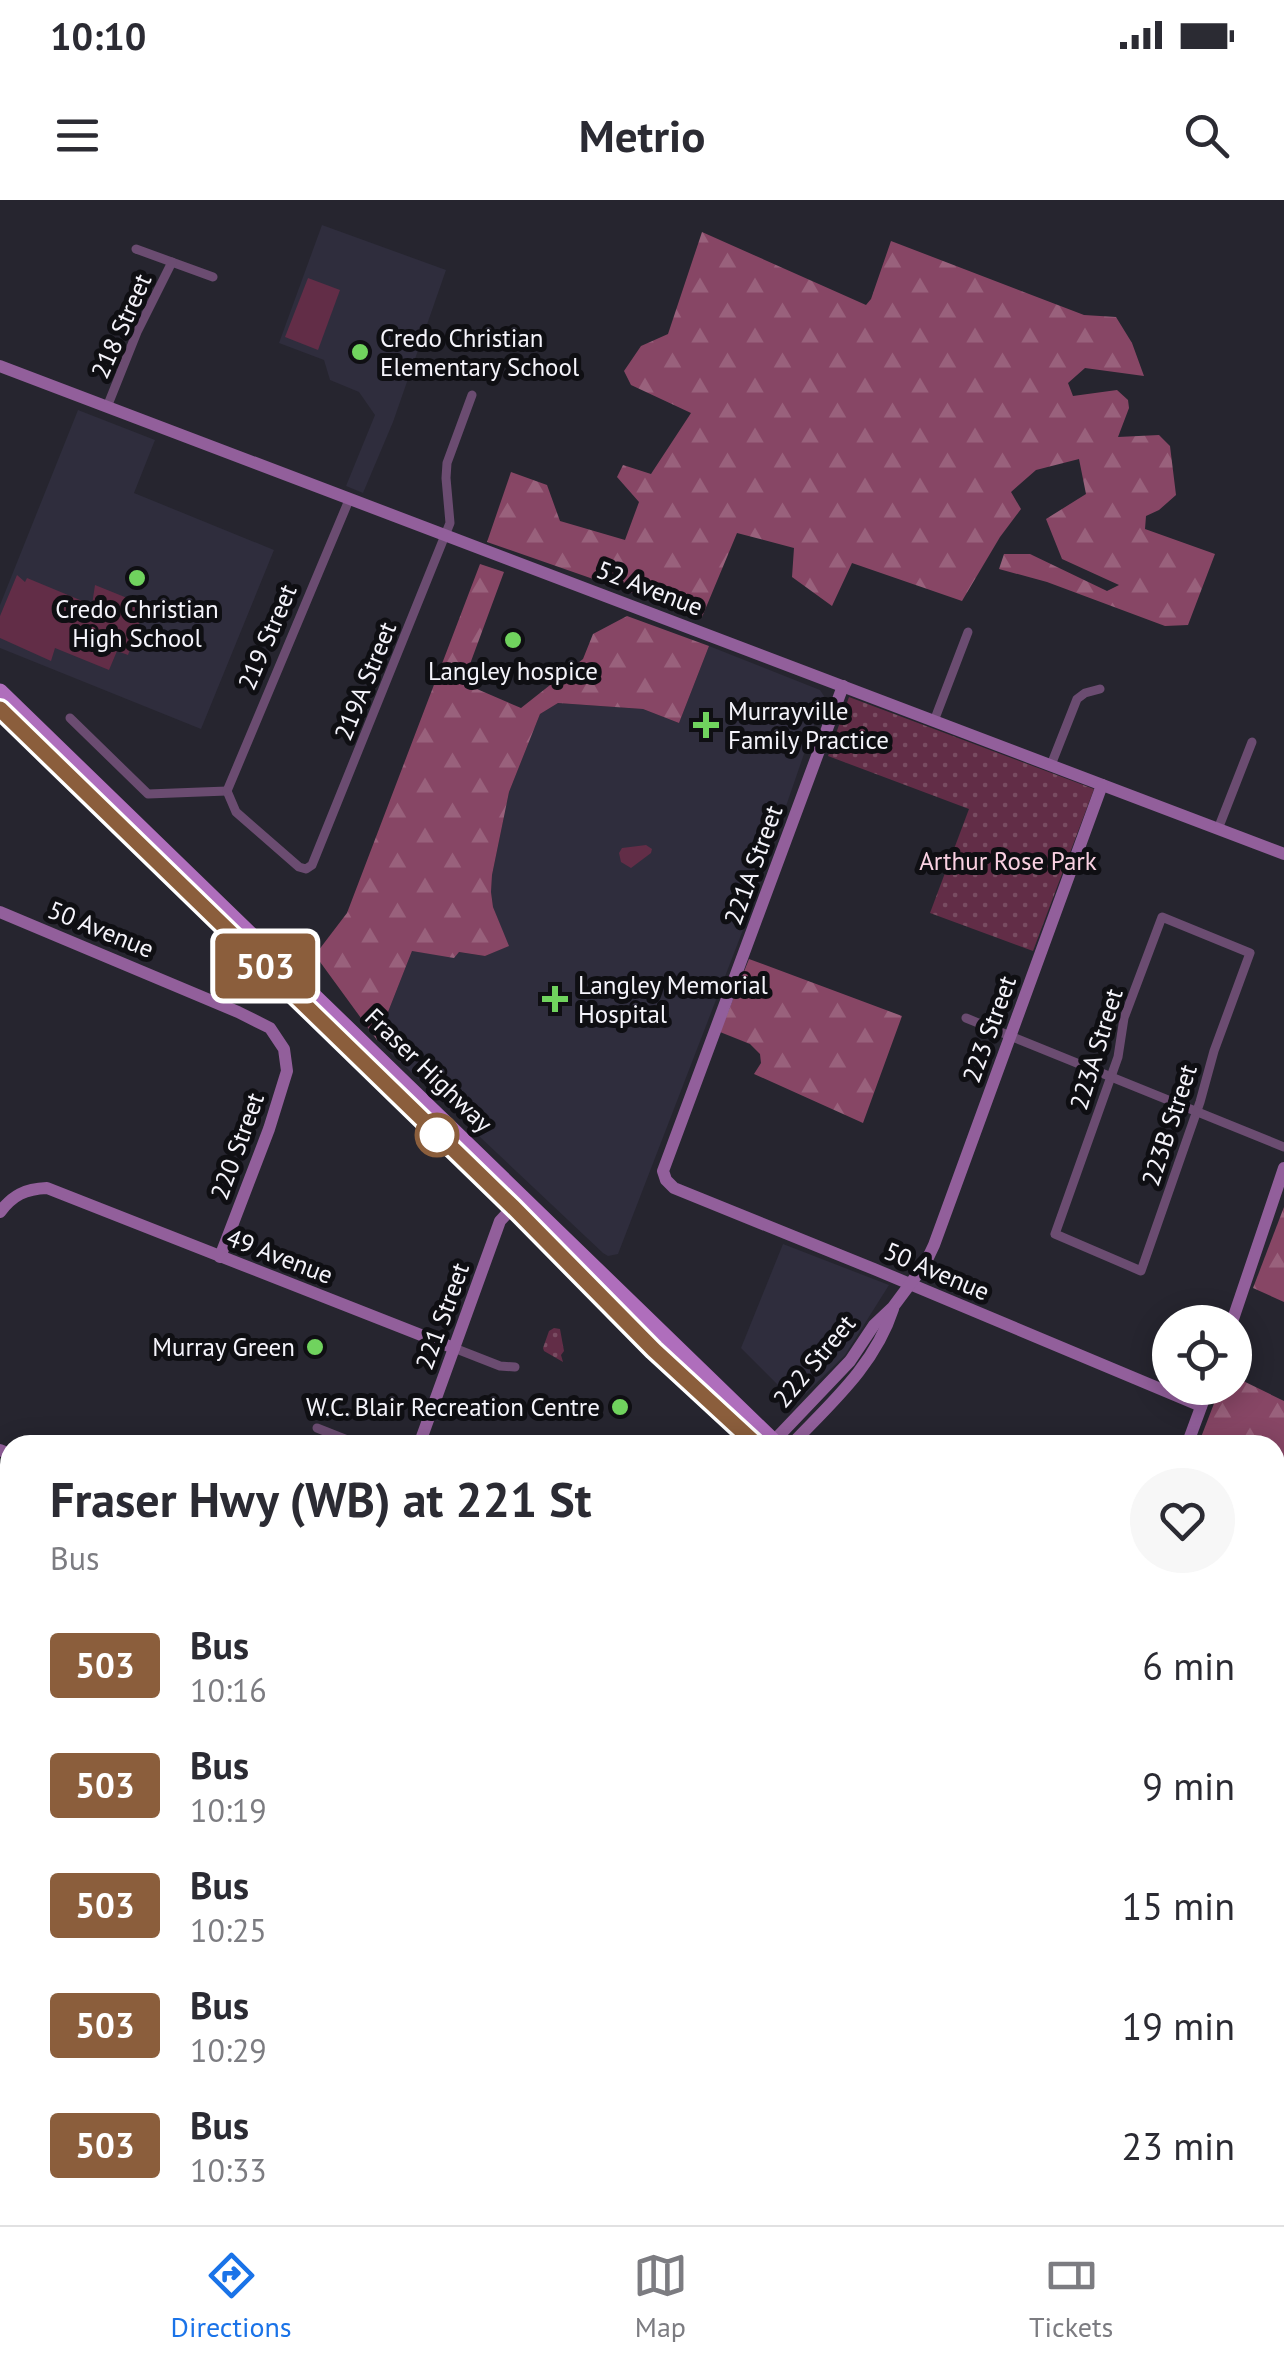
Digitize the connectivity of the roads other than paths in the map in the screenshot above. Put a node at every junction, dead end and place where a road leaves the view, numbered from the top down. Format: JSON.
{"nodes":[{"id":1,"x":136,"y":249,"type":"dead end"},
{"id":2,"x":172,"y":262,"type":"junction"},
{"id":3,"x":213,"y":277,"type":"dead end"},
{"id":4,"x":0,"y":366,"type":"edge"},
{"id":5,"x":472,"y":395,"type":"dead end"},
{"id":6,"x":107,"y":407,"type":"junction"},
{"id":7,"x":349,"y":500,"type":"junction"},
{"id":8,"x":446,"y":536,"type":"junction"},
{"id":9,"x":968,"y":632,"type":"dead end"},
{"id":10,"x":843,"y":686,"type":"junction"},
{"id":11,"x":1100,"y":690,"type":"dead end"},
{"id":12,"x":0,"y":691,"type":"edge"},
{"id":13,"x":0,"y":709,"type":"edge"},
{"id":14,"x":70,"y":718,"type":"dead end"},
{"id":15,"x":934,"y":720,"type":"junction"},
{"id":16,"x":1252,"y":742,"type":"dead end"},
{"id":17,"x":1051,"y":765,"type":"junction"},
{"id":18,"x":1102,"y":784,"type":"junction"},
{"id":19,"x":227,"y":791,"type":"junction"},
{"id":20,"x":1218,"y":829,"type":"junction"},
{"id":21,"x":1284,"y":854,"type":"edge"},
{"id":22,"x":0,"y":912,"type":"edge"},
{"id":23,"x":1203,"y":934,"type":"joint"},
{"id":24,"x":966,"y":1018,"type":"dead end"},
{"id":25,"x":1011,"y":1035,"type":"junction"},
{"id":26,"x":284,"y":1049,"type":"joint"},
{"id":27,"x":1110,"y":1077,"type":"junction"},
{"id":28,"x":1197,"y":1112,"type":"junction"},
{"id":29,"x":1284,"y":1147,"type":"edge"},
{"id":30,"x":1284,"y":1168,"type":"edge"},
{"id":31,"x":664,"y":1171,"type":"joint"},
{"id":32,"x":513,"y":1207,"type":"junction"},
{"id":33,"x":0,"y":1212,"type":"edge"},
{"id":34,"x":1056,"y":1234,"type":"joint"},
{"id":35,"x":220,"y":1257,"type":"junction"},
{"id":36,"x":909,"y":1285,"type":"junction"},
{"id":37,"x":1238,"y":1305,"type":"edge"},
{"id":38,"x":454,"y":1348,"type":"junction"},
{"id":39,"x":515,"y":1367,"type":"dead end"},
{"id":40,"x":1202,"y":1406,"type":"joint"},
{"id":41,"x":317,"y":1428,"type":"dead end"},
{"id":42,"x":335,"y":1435,"type":"edge"},
{"id":43,"x":423,"y":1435,"type":"edge"},
{"id":44,"x":746,"y":1435,"type":"edge"},
{"id":45,"x":769,"y":1435,"type":"edge"},
{"id":46,"x":786,"y":1435,"type":"edge"},
{"id":47,"x":1191,"y":1435,"type":"edge"}],
"edges":[{"from":1,"to":2,"type":"street"},
{"from":2,"to":3,"type":"street"},
{"from":2,"to":6,"type":"street","name":"218 Street"},
{"from":4,"to":6,"type":"street","name":"52 Avenue"},
{"from":5,"to":8,"type":"street","name":"219A Street"},
{"from":6,"to":7,"type":"street","name":"52 Avenue"},
{"from":7,"to":8,"type":"street","name":"52 Avenue"},
{"from":7,"to":19,"type":"street","name":"219 Street"},
{"from":8,"to":10,"type":"street","name":"52 Avenue"},
{"from":8,"to":19,"type":"street","name":"219A Street"},
{"from":9,"to":15,"type":"street"},
{"from":10,"to":15,"type":"street","name":"52 Avenue"},
{"from":10,"to":31,"type":"street","name":"221A Street"},
{"from":11,"to":17,"type":"street"},
{"from":12,"to":45,"type":"main road","name":"Fraser Highway"},
{"from":13,"to":32,"type":"main road","name":"Fraser Highway"},
{"from":14,"to":19,"type":"street"},
{"from":15,"to":17,"type":"street","name":"52 Avenue"},
{"from":16,"to":20,"type":"street"},
{"from":17,"to":18,"type":"street","name":"52 Avenue"},
{"from":18,"to":20,"type":"street","name":"52 Avenue"},
{"from":18,"to":25,"type":"street","name":"223 Street"},
{"from":20,"to":21,"type":"street","name":"52 Avenue"},
{"from":22,"to":26,"type":"street","name":"50 Avenue"},
{"from":23,"to":27,"type":"street","name":"223A Street"},
{"from":23,"to":28,"type":"street","name":"223B Street"},
{"from":24,"to":25,"type":"street"},
{"from":25,"to":27,"type":"street"},
{"from":25,"to":36,"type":"street","name":"223 Street"},
{"from":26,"to":35,"type":"street","name":"220 Street"},
{"from":27,"to":28,"type":"street"},
{"from":27,"to":34,"type":"street","name":"223A Street"},
{"from":28,"to":29,"type":"street"},
{"from":28,"to":34,"type":"street","name":"223B Street"},
{"from":30,"to":37,"type":"street"},
{"from":31,"to":36,"type":"street","name":"50 Avenue"},
{"from":32,"to":38,"type":"street","name":"221 Street"},
{"from":32,"to":44,"type":"main road","name":"Fraser Highway"},
{"from":33,"to":35,"type":"street","name":"49 Avenue"},
{"from":35,"to":38,"type":"street","name":"49 Avenue"},
{"from":36,"to":40,"type":"street","name":"50 Avenue"},
{"from":36,"to":46,"type":"street","name":"222 Street"},
{"from":38,"to":39,"type":"street","name":"49 Avenue"},
{"from":38,"to":43,"type":"street","name":"221 Street"},
{"from":40,"to":47,"type":"street"},
{"from":41,"to":42,"type":"street"}]}
